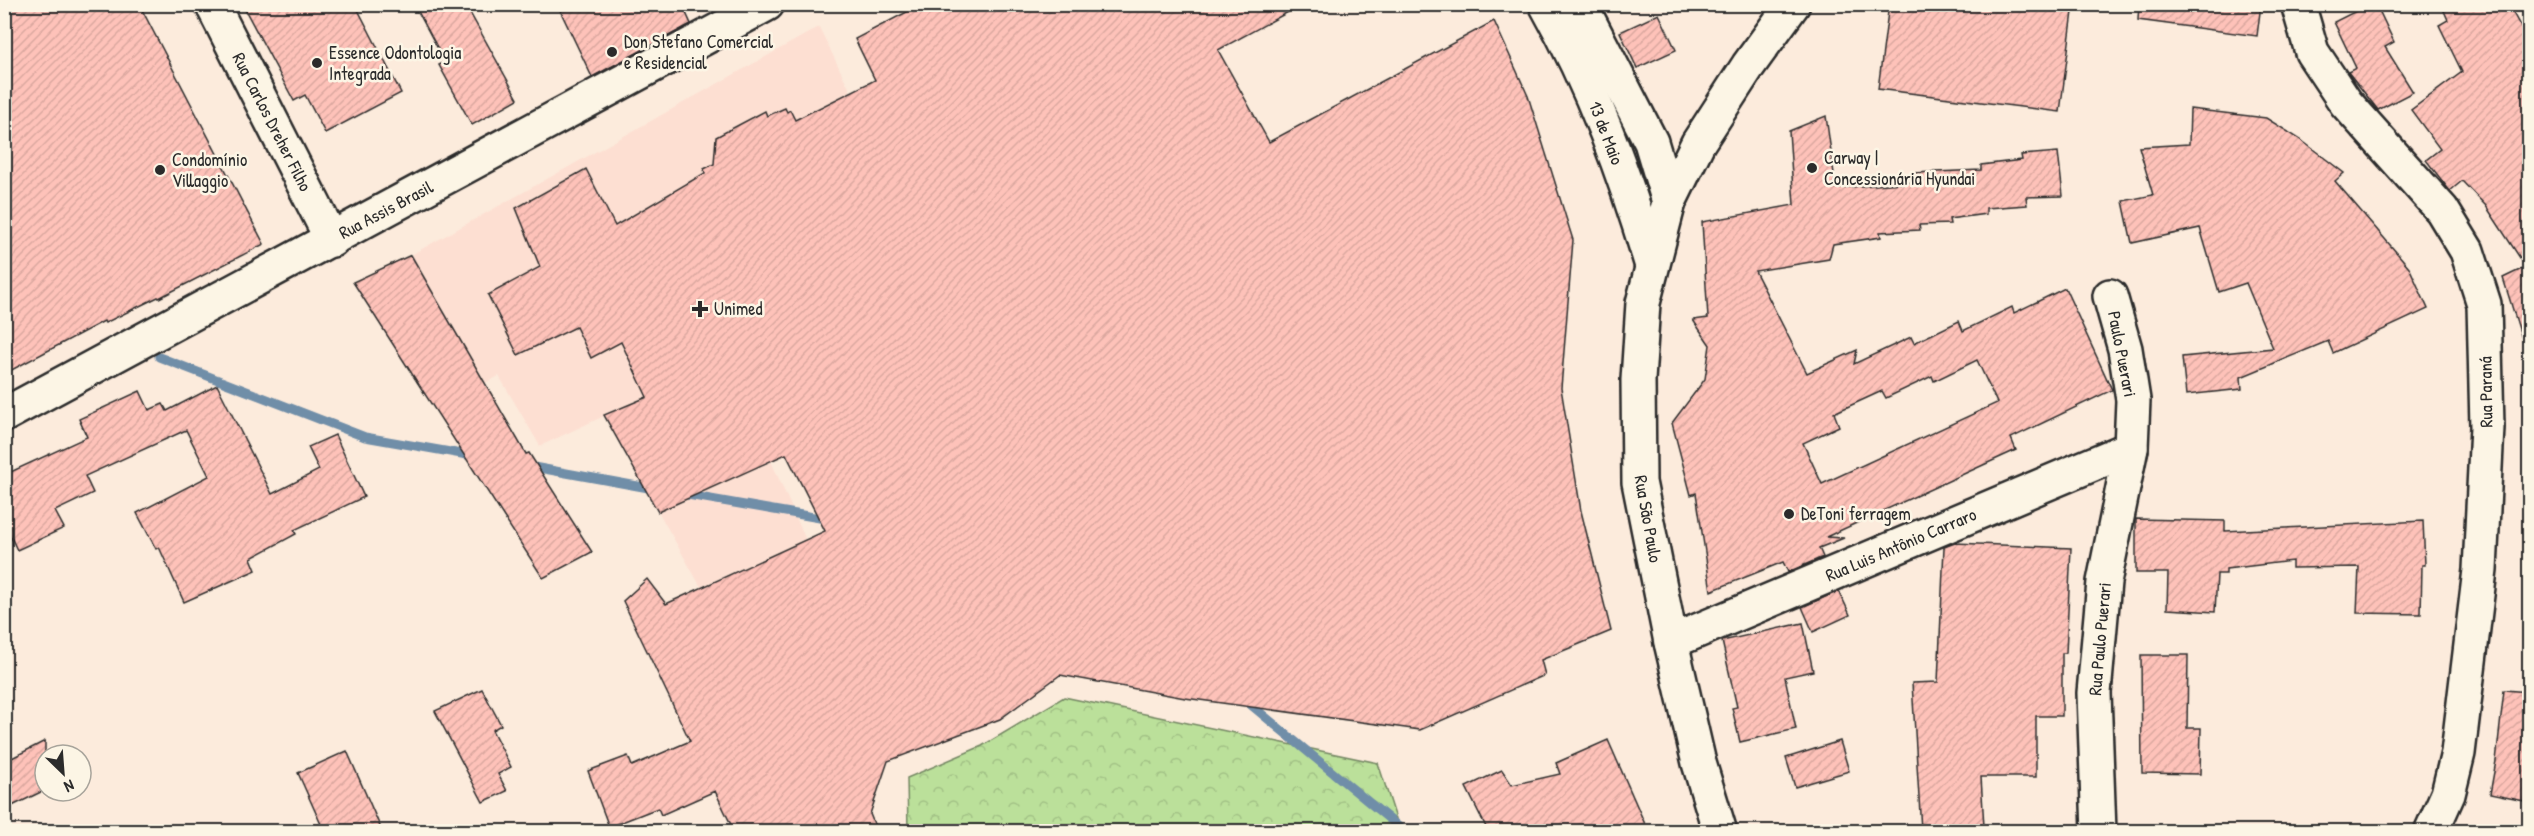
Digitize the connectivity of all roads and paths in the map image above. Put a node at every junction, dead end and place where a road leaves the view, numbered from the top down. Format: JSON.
{"nodes":[{"id":1,"x":212,"y":4,"type":"edge"},
{"id":2,"x":767,"y":4,"type":"edge"},
{"id":3,"x":1546,"y":4,"type":"edge"},
{"id":4,"x":1580,"y":4,"type":"edge"},
{"id":5,"x":1792,"y":4,"type":"edge"},
{"id":6,"x":2298,"y":4,"type":"edge"},
{"id":7,"x":1571,"y":49,"type":"junction"},
{"id":8,"x":1698,"y":143,"type":"junction"},
{"id":9,"x":1659,"y":168,"type":"junction"},
{"id":10,"x":1669,"y":202,"type":"junction"},
{"id":11,"x":332,"y":240,"type":"junction"},
{"id":12,"x":1652,"y":267,"type":"junction"},
{"id":13,"x":2110,"y":296,"type":"dead end"},
{"id":14,"x":4,"y":415,"type":"edge"},
{"id":15,"x":2131,"y":448,"type":"junction"},
{"id":16,"x":1671,"y":642,"type":"junction"},
{"id":17,"x":1720,"y":831,"type":"edge"},
{"id":18,"x":2099,"y":831,"type":"edge"},
{"id":19,"x":2431,"y":831,"type":"edge"}],
"edges":[{"from":1,"to":11,"type":"street","name":"Rua Carlos Dreher Filho"},
{"from":2,"to":11,"type":"street","name":"Rua Assis Brasil"},
{"from":3,"to":7,"type":"street","name":"13 de Maio"},
{"from":4,"to":9,"type":"street","name":"13 de Maio"},
{"from":5,"to":8,"type":"street","name":"Rua São Paulo"},
{"from":6,"to":19,"type":"street","name":"Rua Paraná"},
{"from":7,"to":9,"type":"street"},
{"from":7,"to":12,"type":"street","name":"13 de Maio"},
{"from":8,"to":9,"type":"street"},
{"from":8,"to":10,"type":"street","name":"Rua São Paulo"},
{"from":9,"to":10,"type":"street","name":"13 de Maio"},
{"from":10,"to":12,"type":"street","name":"Rua São Paulo"},
{"from":11,"to":14,"type":"street","name":"Rua Assis Brasil"},
{"from":12,"to":16,"type":"street","name":"Rua São Paulo"},
{"from":13,"to":15,"type":"street","name":"Paulo Puerari"},
{"from":15,"to":16,"type":"street","name":"Rua Luis Antônio Carraro"},
{"from":15,"to":18,"type":"street","name":"Rua Paulo Puerari"},
{"from":16,"to":17,"type":"street","name":"Rua São Paulo"}]}
